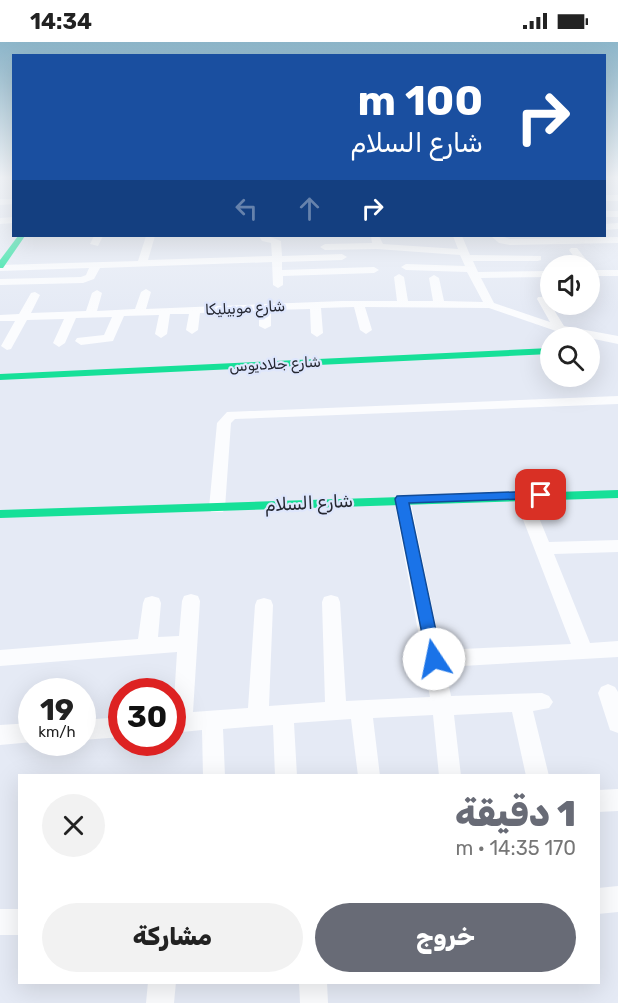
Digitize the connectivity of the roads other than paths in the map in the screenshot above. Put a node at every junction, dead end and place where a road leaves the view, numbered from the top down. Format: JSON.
{"nodes":[{"id":1,"x":20,"y":237,"type":"edge"},
{"id":2,"x":150,"y":237,"type":"edge"},
{"id":3,"x":264,"y":237,"type":"edge"},
{"id":4,"x":458,"y":237,"type":"edge"},
{"id":5,"x":497,"y":237,"type":"edge"},
{"id":6,"x":618,"y":240,"type":"edge"},
{"id":7,"x":376,"y":241,"type":"edge"},
{"id":8,"x":230,"y":247,"type":"dead end"},
{"id":9,"x":299,"y":247,"type":"dead end"},
{"id":10,"x":288,"y":248,"type":"dead end"},
{"id":11,"x":574,"y":250,"type":"dead end"},
{"id":12,"x":277,"y":253,"type":"junction"},
{"id":13,"x":578,"y":255,"type":"edge"},
{"id":14,"x":342,"y":257,"type":"dead end"},
{"id":15,"x":538,"y":258,"type":"dead end"},
{"id":16,"x":229,"y":260,"type":"junction"},
{"id":17,"x":142,"y":264,"type":"junction"},
{"id":18,"x":470,"y":264,"type":"junction"},
{"id":19,"x":96,"y":265,"type":"junction"},
{"id":20,"x":0,"y":267,"type":"edge"},
{"id":21,"x":374,"y":270,"type":"dead end"},
{"id":22,"x":600,"y":271,"type":"edge"},
{"id":23,"x":278,"y":273,"type":"junction"},
{"id":24,"x":540,"y":273,"type":"edge"},
{"id":25,"x":618,"y":273,"type":"edge"},
{"id":26,"x":434,"y":278,"type":"dead end"},
{"id":27,"x":0,"y":282,"type":"edge"},
{"id":28,"x":278,"y":285,"type":"dead end"},
{"id":29,"x":146,"y":292,"type":"dead end"},
{"id":30,"x":97,"y":293,"type":"dead end"},
{"id":31,"x":35,"y":295,"type":"dead end"},
{"id":32,"x":359,"y":304,"type":"junction"},
{"id":33,"x":402,"y":304,"type":"junction"},
{"id":34,"x":439,"y":304,"type":"junction"},
{"id":35,"x":315,"y":305,"type":"junction"},
{"id":36,"x":490,"y":305,"type":"junction"},
{"id":37,"x":265,"y":307,"type":"junction"},
{"id":38,"x":195,"y":310,"type":"junction"},
{"id":39,"x":165,"y":312,"type":"junction"},
{"id":40,"x":139,"y":313,"type":"junction"},
{"id":41,"x":119,"y":314,"type":"junction"},
{"id":42,"x":90,"y":315,"type":"junction"},
{"id":43,"x":71,"y":316,"type":"junction"},
{"id":44,"x":21,"y":317,"type":"junction"},
{"id":45,"x":0,"y":318,"type":"edge"},
{"id":46,"x":265,"y":326,"type":"dead end"},
{"id":47,"x":554,"y":327,"type":"edge"},
{"id":48,"x":192,"y":330,"type":"dead end"},
{"id":49,"x":366,"y":330,"type":"dead end"},
{"id":50,"x":317,"y":333,"type":"dead end"},
{"id":51,"x":161,"y":334,"type":"dead end"},
{"id":52,"x":600,"y":337,"type":"edge"},
{"id":53,"x":81,"y":341,"type":"dead end"},
{"id":54,"x":618,"y":341,"type":"edge"},
{"id":55,"x":59,"y":343,"type":"dead end"},
{"id":56,"x":7,"y":346,"type":"dead end"},
{"id":57,"x":600,"y":346,"type":"edge"},
{"id":58,"x":540,"y":351,"type":"edge"},
{"id":59,"x":0,"y":377,"type":"edge"},
{"id":60,"x":618,"y":400,"type":"edge"},
{"id":61,"x":618,"y":494,"type":"edge"},
{"id":62,"x":522,"y":496,"type":"junction"},
{"id":63,"x":402,"y":499,"type":"junction"},
{"id":64,"x":217,"y":508,"type":"junction"},
{"id":65,"x":0,"y":514,"type":"edge"},
{"id":66,"x":618,"y":546,"type":"edge"},
{"id":67,"x":542,"y":548,"type":"junction"},
{"id":68,"x":191,"y":601,"type":"dead end"},
{"id":69,"x":332,"y":602,"type":"dead end"},
{"id":70,"x":152,"y":603,"type":"dead end"},
{"id":71,"x":264,"y":605,"type":"dead end"},
{"id":72,"x":188,"y":643,"type":"junction"},
{"id":73,"x":147,"y":646,"type":"junction"},
{"id":74,"x":618,"y":649,"type":"edge"},
{"id":75,"x":584,"y":650,"type":"junction"},
{"id":76,"x":0,"y":658,"type":"edge"},
{"id":77,"x":434,"y":659,"type":"junction"},
{"id":78,"x":183,"y":678,"type":"edge"},
{"id":79,"x":608,"y":693,"type":"dead end"},
{"id":80,"x":542,"y":702,"type":"dead end"},
{"id":81,"x":520,"y":703,"type":"junction"},
{"id":82,"x":442,"y":705,"type":"junction"},
{"id":83,"x":361,"y":709,"type":"junction"},
{"id":84,"x":336,"y":711,"type":"junction"},
{"id":85,"x":283,"y":715,"type":"junction"},
{"id":86,"x":258,"y":717,"type":"junction"},
{"id":87,"x":212,"y":720,"type":"junction"},
{"id":88,"x":186,"y":722,"type":"edge"},
{"id":89,"x":618,"y":723,"type":"edge"},
{"id":90,"x":18,"y":734,"type":"edge"},
{"id":91,"x":0,"y":735,"type":"edge"},
{"id":92,"x":214,"y":774,"type":"edge"},
{"id":93,"x":286,"y":774,"type":"edge"},
{"id":94,"x":369,"y":774,"type":"edge"},
{"id":95,"x":450,"y":774,"type":"edge"},
{"id":96,"x":538,"y":774,"type":"edge"},
{"id":97,"x":618,"y":800,"type":"edge"},
{"id":98,"x":600,"y":801,"type":"edge"},
{"id":99,"x":618,"y":899,"type":"edge"},
{"id":100,"x":600,"y":901,"type":"edge"},
{"id":101,"x":0,"y":922,"type":"edge"},
{"id":102,"x":18,"y":922,"type":"edge"},
{"id":103,"x":162,"y":984,"type":"edge"},
{"id":104,"x":313,"y":984,"type":"edge"},
{"id":105,"x":160,"y":1003,"type":"edge"},
{"id":106,"x":314,"y":1003,"type":"edge"}],
"edges":[{"from":1,"to":20,"type":"street"},
{"from":2,"to":17,"type":"street"},
{"from":3,"to":12,"type":"street"},
{"from":4,"to":18,"type":"street"},
{"from":5,"to":6,"type":"street"},
{"from":7,"to":9,"type":"street"},
{"from":7,"to":18,"type":"street"},
{"from":8,"to":16,"type":"street"},
{"from":10,"to":12,"type":"street"},
{"from":11,"to":13,"type":"street"},
{"from":12,"to":14,"type":"street"},
{"from":12,"to":16,"type":"street"},
{"from":12,"to":23,"type":"street"},
{"from":15,"to":18,"type":"street"},
{"from":16,"to":17,"type":"street"},
{"from":17,"to":19,"type":"street"},
{"from":18,"to":24,"type":"street"},
{"from":18,"to":33,"type":"street"},
{"from":18,"to":36,"type":"street"},
{"from":19,"to":20,"type":"street"},
{"from":19,"to":27,"type":"street"},
{"from":21,"to":23,"type":"street"},
{"from":22,"to":25,"type":"street"},
{"from":23,"to":28,"type":"street"},
{"from":26,"to":34,"type":"street"},
{"from":29,"to":40,"type":"street"},
{"from":30,"to":42,"type":"street"},
{"from":31,"to":44,"type":"street"},
{"from":32,"to":33,"type":"street","name":"شارع موبيليكا"},
{"from":32,"to":35,"type":"street","name":"شارع موبيليكا"},
{"from":32,"to":49,"type":"street"},
{"from":33,"to":34,"type":"street","name":"شارع موبيليكا"},
{"from":34,"to":36,"type":"street","name":"شارع موبيليكا"},
{"from":35,"to":37,"type":"street","name":"شارع موبيليكا"},
{"from":35,"to":50,"type":"street"},
{"from":36,"to":47,"type":"street","name":"شارع موبيليكا"},
{"from":37,"to":38,"type":"street","name":"شارع موبيليكا"},
{"from":37,"to":46,"type":"street"},
{"from":38,"to":39,"type":"street","name":"شارع موبيليكا"},
{"from":38,"to":48,"type":"street"},
{"from":39,"to":40,"type":"street","name":"شارع موبيليكا"},
{"from":39,"to":51,"type":"street"},
{"from":40,"to":41,"type":"street","name":"شارع موبيليكا"},
{"from":41,"to":42,"type":"street","name":"شارع موبيليكا"},
{"from":41,"to":53,"type":"street"},
{"from":42,"to":43,"type":"street","name":"شارع موبيليكا"},
{"from":43,"to":44,"type":"street","name":"شارع موبيليكا"},
{"from":43,"to":55,"type":"street"},
{"from":44,"to":45,"type":"street","name":"شارع موبيليكا"},
{"from":44,"to":56,"type":"street"},
{"from":52,"to":54,"type":"street","name":"شارع موبيليكا"},
{"from":54,"to":57,"type":"street"},
{"from":58,"to":59,"type":"street","name":"شارع جلاديوس"},
{"from":60,"to":64,"type":"street"},
{"from":61,"to":62,"type":"street","name":"شارع السلام"},
{"from":62,"to":63,"type":"street","name":"شارع السلام"},
{"from":62,"to":67,"type":"street"},
{"from":63,"to":64,"type":"street","name":"شارع السلام"},
{"from":63,"to":77,"type":"street"},
{"from":64,"to":65,"type":"street","name":"شارع السلام"},
{"from":66,"to":67,"type":"street"},
{"from":67,"to":75,"type":"street"},
{"from":68,"to":72,"type":"street"},
{"from":69,"to":84,"type":"street"},
{"from":70,"to":73,"type":"street"},
{"from":71,"to":86,"type":"street"},
{"from":72,"to":73,"type":"street"},
{"from":72,"to":78,"type":"street"},
{"from":73,"to":76,"type":"street"},
{"from":74,"to":75,"type":"street"},
{"from":75,"to":77,"type":"street"},
{"from":77,"to":82,"type":"street"},
{"from":79,"to":89,"type":"street"},
{"from":80,"to":81,"type":"street"},
{"from":81,"to":82,"type":"street"},
{"from":81,"to":96,"type":"street"},
{"from":82,"to":83,"type":"street"},
{"from":82,"to":95,"type":"street"},
{"from":83,"to":84,"type":"street"},
{"from":83,"to":94,"type":"street"},
{"from":84,"to":85,"type":"street"},
{"from":85,"to":86,"type":"street"},
{"from":85,"to":93,"type":"street"},
{"from":86,"to":87,"type":"street"},
{"from":87,"to":88,"type":"street"},
{"from":87,"to":92,"type":"street"},
{"from":90,"to":91,"type":"street"},
{"from":97,"to":98,"type":"street"},
{"from":99,"to":100,"type":"street"},
{"from":101,"to":102,"type":"street"},
{"from":103,"to":105,"type":"street"},
{"from":104,"to":106,"type":"street"}]}
